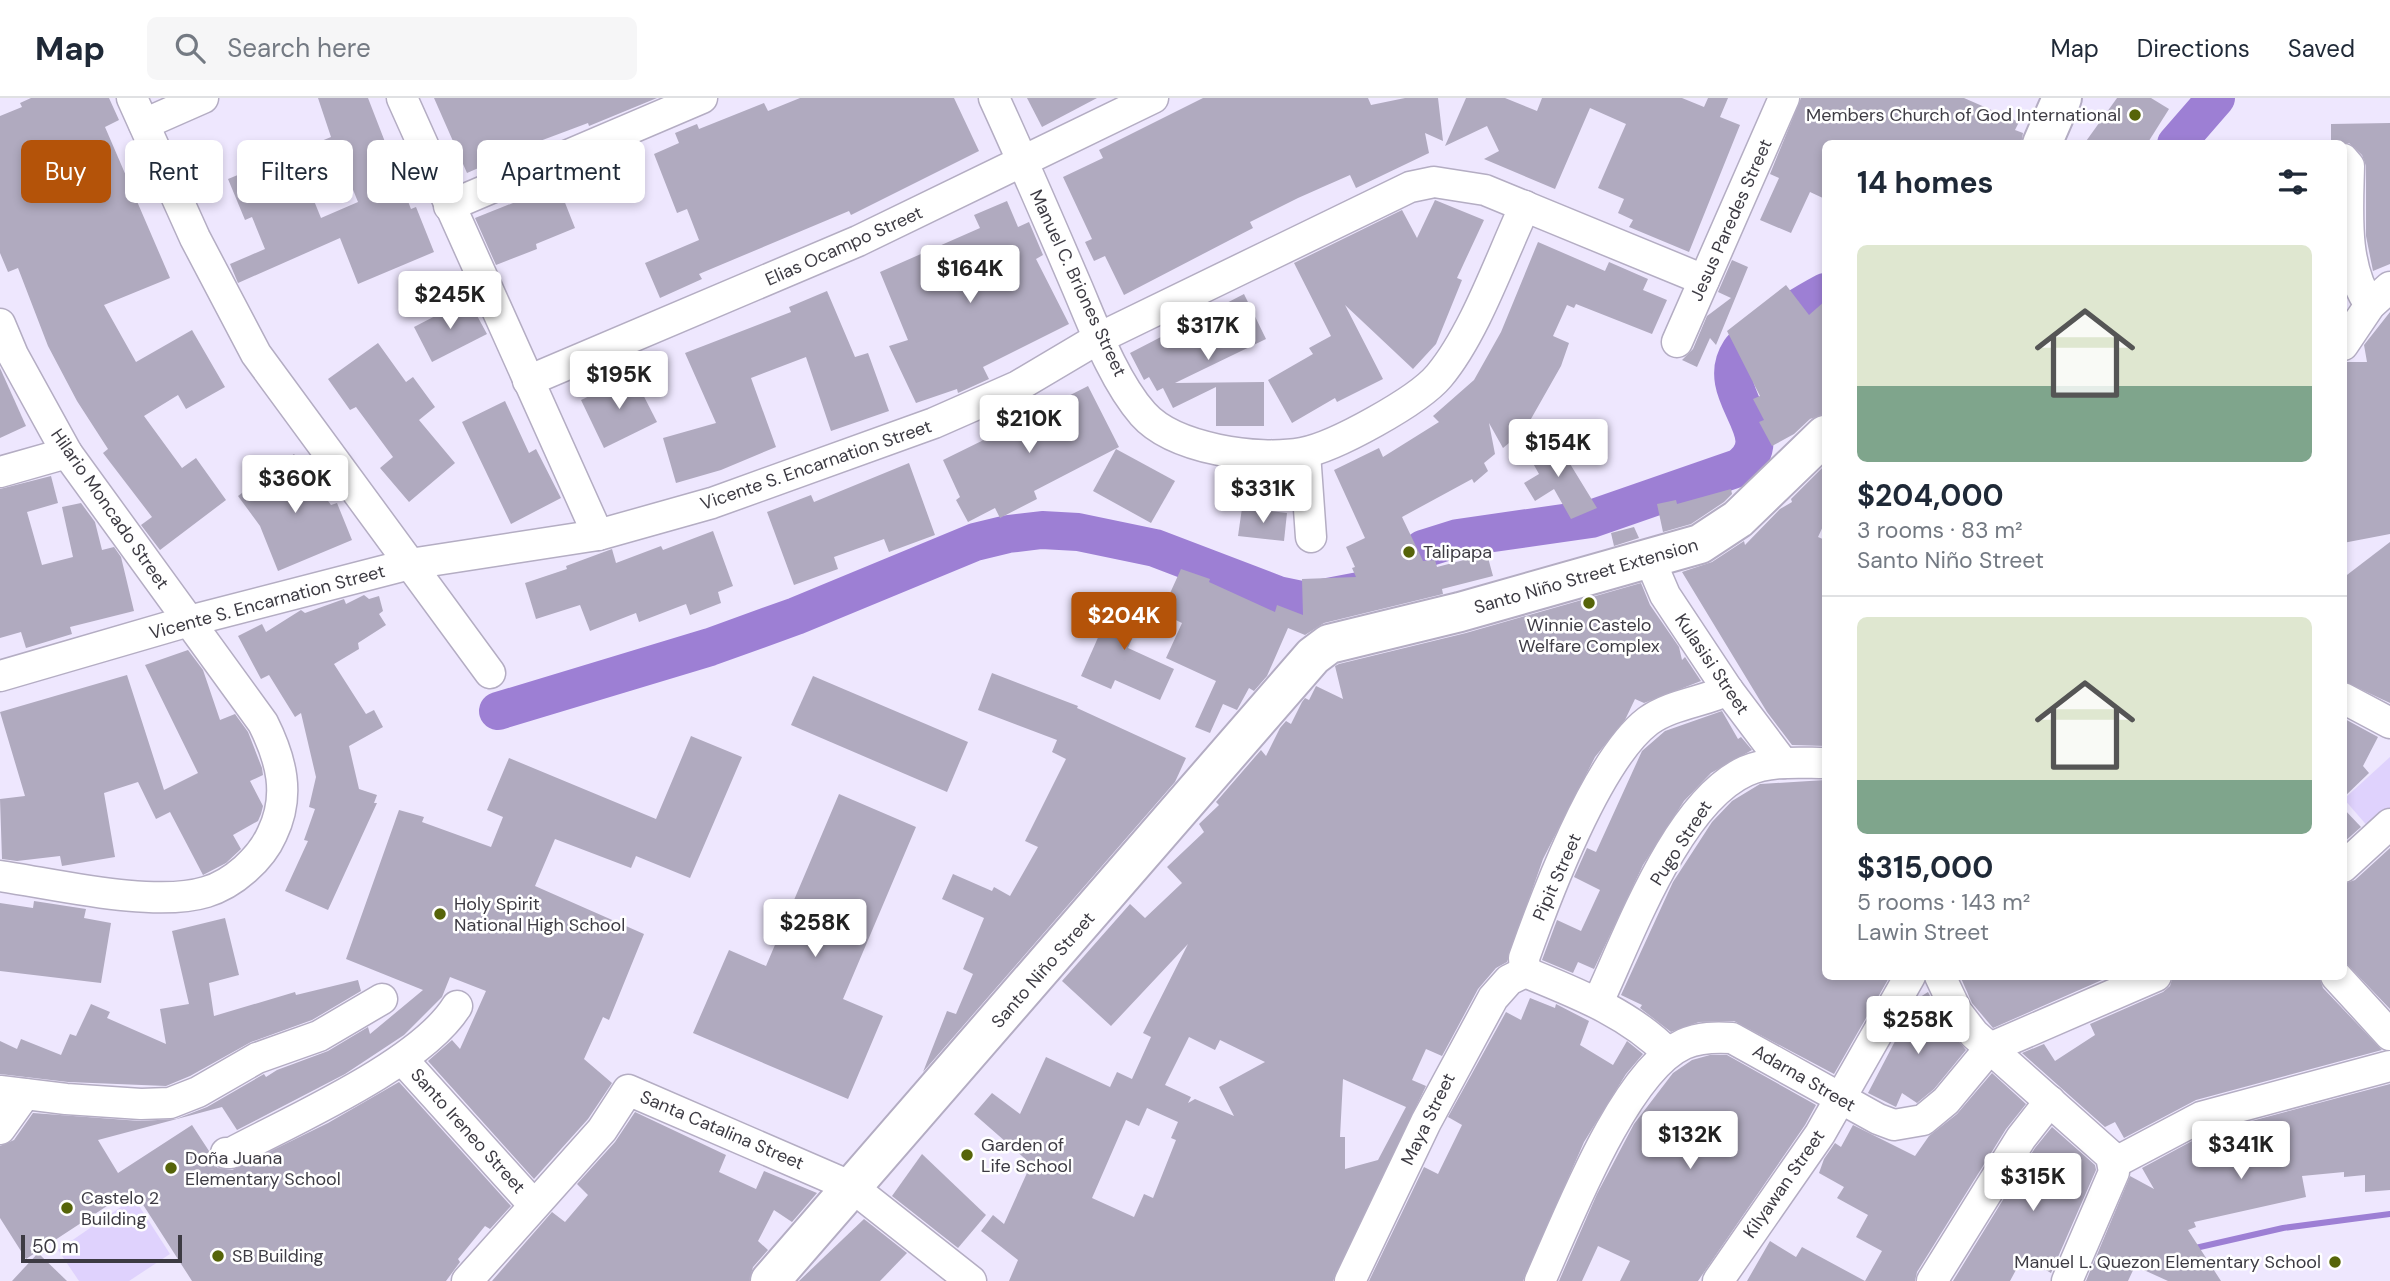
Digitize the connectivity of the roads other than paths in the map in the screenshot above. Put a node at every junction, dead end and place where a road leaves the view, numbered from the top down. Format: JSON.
{"nodes":[{"id":1,"x":203,"y":98,"type":"edge"},
{"id":2,"x":402,"y":98,"type":"edge"},
{"id":3,"x":702,"y":98,"type":"edge"},
{"id":4,"x":995,"y":98,"type":"edge"},
{"id":5,"x":1153,"y":98,"type":"edge"},
{"id":6,"x":2062,"y":98,"type":"edge"},
{"id":7,"x":1775,"y":101,"type":"edge"},
{"id":8,"x":138,"y":111,"type":"edge"},
{"id":9,"x":2044,"y":140,"type":"edge"},
{"id":10,"x":1024,"y":162,"type":"junction"},
{"id":11,"x":2347,"y":165,"type":"edge"},
{"id":12,"x":2347,"y":187,"type":"edge"},
{"id":13,"x":449,"y":206,"type":"junction"},
{"id":14,"x":1525,"y":206,"type":"junction"},
{"id":15,"x":2347,"y":238,"type":"edge"},
{"id":16,"x":1704,"y":280,"type":"junction"},
{"id":17,"x":2380,"y":296,"type":"edge"},
{"id":18,"x":0,"y":324,"type":"edge"},
{"id":19,"x":1099,"y":338,"type":"junction"},
{"id":20,"x":2347,"y":340,"type":"edge"},
{"id":21,"x":1677,"y":342,"type":"dead end"},
{"id":22,"x":528,"y":381,"type":"junction"},
{"id":23,"x":1822,"y":438,"type":"edge"},
{"id":24,"x":67,"y":453,"type":"junction"},
{"id":25,"x":1305,"y":453,"type":"junction"},
{"id":26,"x":0,"y":472,"type":"edge"},
{"id":27,"x":598,"y":535,"type":"junction"},
{"id":28,"x":1311,"y":537,"type":"dead end"},
{"id":29,"x":1650,"y":560,"type":"junction"},
{"id":30,"x":411,"y":565,"type":"junction"},
{"id":31,"x":189,"y":621,"type":"junction"},
{"id":32,"x":1313,"y":656,"type":"joint"},
{"id":33,"x":490,"y":673,"type":"dead end"},
{"id":34,"x":0,"y":676,"type":"edge"},
{"id":35,"x":1728,"y":690,"type":"junction"},
{"id":36,"x":2347,"y":700,"type":"edge"},
{"id":37,"x":2390,"y":723,"type":"edge"},
{"id":38,"x":1783,"y":763,"type":"junction"},
{"id":39,"x":1822,"y":763,"type":"edge"},
{"id":40,"x":2390,"y":824,"type":"edge"},
{"id":41,"x":2347,"y":863,"type":"edge"},
{"id":42,"x":0,"y":876,"type":"edge"},
{"id":43,"x":1525,"y":972,"type":"junction"},
{"id":44,"x":1908,"y":980,"type":"edge"},
{"id":45,"x":1942,"y":980,"type":"edge"},
{"id":46,"x":2147,"y":980,"type":"edge"},
{"id":47,"x":2340,"y":980,"type":"edge"},
{"id":48,"x":382,"y":999,"type":"dead end"},
{"id":49,"x":1598,"y":1002,"type":"junction"},
{"id":50,"x":457,"y":1006,"type":"dead end"},
{"id":51,"x":2390,"y":1035,"type":"edge"},
{"id":52,"x":1990,"y":1048,"type":"junction"},
{"id":53,"x":1668,"y":1053,"type":"junction"},
{"id":54,"x":402,"y":1059,"type":"junction"},
{"id":55,"x":2390,"y":1066,"type":"edge"},
{"id":56,"x":13,"y":1093,"type":"edge"},
{"id":57,"x":1840,"y":1100,"type":"junction"},
{"id":58,"x":2050,"y":1101,"type":"junction"},
{"id":59,"x":0,"y":1129,"type":"edge"},
{"id":60,"x":226,"y":1153,"type":"dead end"},
{"id":61,"x":2114,"y":1164,"type":"junction"},
{"id":62,"x":852,"y":1187,"type":"junction"},
{"id":63,"x":533,"y":1204,"type":"junction"},
{"id":64,"x":467,"y":1281,"type":"edge"},
{"id":65,"x":770,"y":1281,"type":"edge"},
{"id":66,"x":971,"y":1281,"type":"edge"},
{"id":67,"x":1350,"y":1281,"type":"edge"},
{"id":68,"x":1540,"y":1281,"type":"edge"},
{"id":69,"x":1718,"y":1281,"type":"edge"},
{"id":70,"x":1932,"y":1281,"type":"edge"},
{"id":71,"x":2067,"y":1281,"type":"edge"}],
"edges":[{"from":1,"to":8,"type":"street"},
{"from":2,"to":13,"type":"street"},
{"from":3,"to":13,"type":"street"},
{"from":4,"to":10,"type":"street","name":"Manuel C. Briones Street"},
{"from":5,"to":10,"type":"street","name":"Elias Ocampo Street"},
{"from":6,"to":9,"type":"main road"},
{"from":7,"to":16,"type":"street","name":"Jesus Paredes Street"},
{"from":8,"to":30,"type":"street"},
{"from":10,"to":19,"type":"street","name":"Manuel C. Briones Street"},
{"from":10,"to":22,"type":"street","name":"Elias Ocampo Street"},
{"from":11,"to":12,"type":"street"},
{"from":13,"to":22,"type":"street"},
{"from":14,"to":16,"type":"street","name":"Vicente S. Encarnation Street"},
{"from":14,"to":19,"type":"street","name":"Vicente S. Encarnation Street"},
{"from":14,"to":25,"type":"street","name":"Manuel C. Briones Street"},
{"from":15,"to":17,"type":"street"},
{"from":16,"to":21,"type":"street","name":"Jesus Paredes Street"},
{"from":17,"to":20,"type":"street"},
{"from":18,"to":24,"type":"street","name":"Hilario Moncado Street"},
{"from":19,"to":25,"type":"street","name":"Manuel C. Briones Street"},
{"from":19,"to":27,"type":"street","name":"Vicente S. Encarnation Street"},
{"from":22,"to":27,"type":"street"},
{"from":23,"to":29,"type":"main road","name":"Santo Niño Street Extension"},
{"from":24,"to":26,"type":"street"},
{"from":24,"to":31,"type":"street","name":"Hilario Moncado Street"},
{"from":25,"to":28,"type":"street"},
{"from":27,"to":30,"type":"street","name":"Vicente S. Encarnation Street"},
{"from":29,"to":32,"type":"main road","name":"Santo Niño Street Extension"},
{"from":29,"to":35,"type":"street","name":"Kulasisi Street"},
{"from":30,"to":31,"type":"street","name":"Vicente S. Encarnation Street"},
{"from":30,"to":33,"type":"street"},
{"from":31,"to":34,"type":"street","name":"Vicente S. Encarnation Street"},
{"from":31,"to":42,"type":"street","name":"Hilario Moncado Street"},
{"from":32,"to":62,"type":"main road","name":"Santo Niño Street"},
{"from":35,"to":38,"type":"street","name":"Kulasisi Street"},
{"from":35,"to":43,"type":"street","name":"Pipit Street"},
{"from":36,"to":37,"type":"street"},
{"from":38,"to":39,"type":"street","name":"Pugo Street"},
{"from":38,"to":49,"type":"street","name":"Pugo Street"},
{"from":40,"to":41,"type":"street"},
{"from":43,"to":49,"type":"street"},
{"from":43,"to":67,"type":"street","name":"Maya Street"},
{"from":44,"to":57,"type":"street","name":"Kilyawan Street"},
{"from":45,"to":52,"type":"street"},
{"from":46,"to":52,"type":"street"},
{"from":47,"to":51,"type":"street"},
{"from":48,"to":56,"type":"street"},
{"from":49,"to":53,"type":"street"},
{"from":50,"to":54,"type":"street","name":"Santo Ireneo Street"},
{"from":52,"to":57,"type":"street","name":"Adarna Street"},
{"from":52,"to":58,"type":"street"},
{"from":53,"to":57,"type":"street","name":"Adarna Street"},
{"from":53,"to":68,"type":"street","name":"Adarna Street"},
{"from":54,"to":60,"type":"street","name":"Santo Ireneo Street"},
{"from":54,"to":63,"type":"street","name":"Santo Ireneo Street"},
{"from":55,"to":61,"type":"street"},
{"from":56,"to":59,"type":"street"},
{"from":57,"to":69,"type":"street","name":"Kilyawan Street"},
{"from":58,"to":61,"type":"street"},
{"from":58,"to":70,"type":"street"},
{"from":61,"to":71,"type":"street"},
{"from":62,"to":63,"type":"street","name":"Santa Catalina Street"},
{"from":62,"to":65,"type":"main road","name":"Santo Niño Street"},
{"from":62,"to":66,"type":"street","name":"Santa Catalina Street"},
{"from":63,"to":64,"type":"street","name":"Santa Catalina Street"}]}
